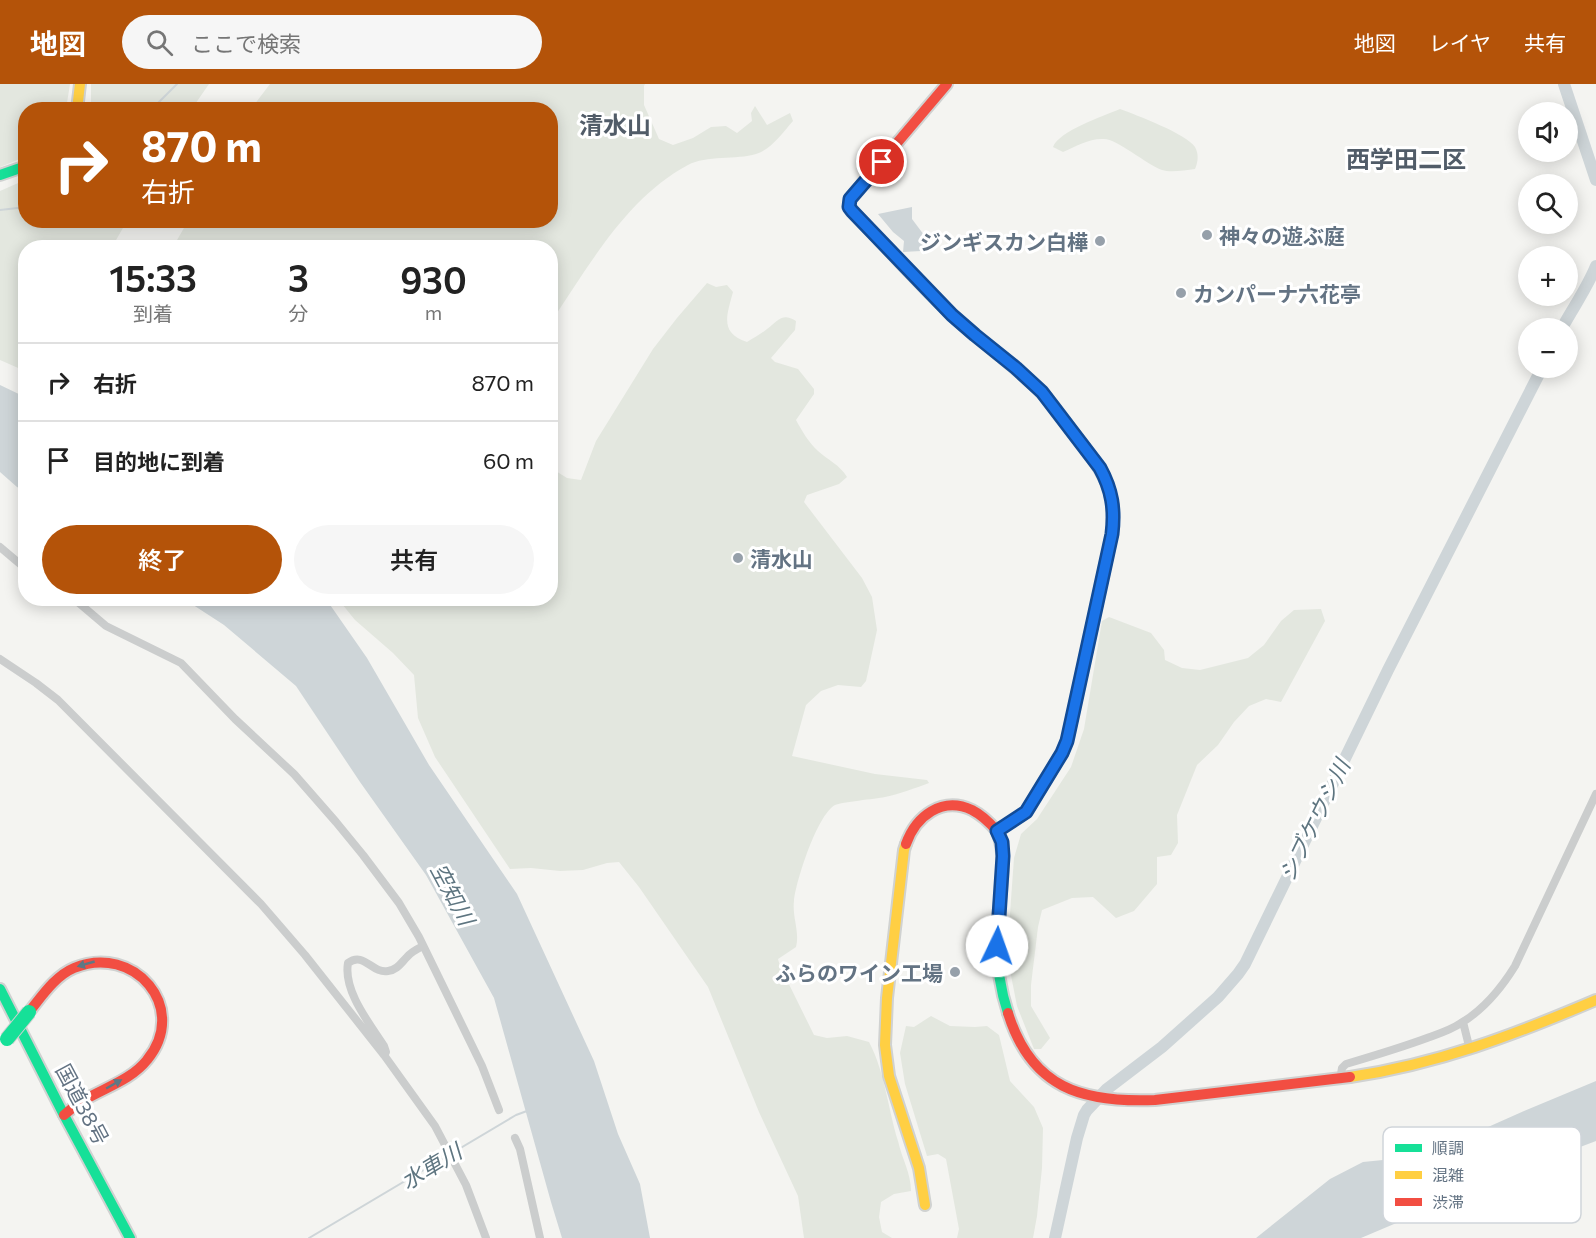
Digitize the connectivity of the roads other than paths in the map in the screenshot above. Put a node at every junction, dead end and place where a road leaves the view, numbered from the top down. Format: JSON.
{"nodes":[{"id":1,"x":80,"y":84,"type":"edge"},
{"id":2,"x":947,"y":84,"type":"edge"},
{"id":3,"x":77,"y":102,"type":"edge"},
{"id":4,"x":18,"y":169,"type":"edge"},
{"id":5,"x":0,"y":175,"type":"edge"},
{"id":6,"x":0,"y":547,"type":"edge"},
{"id":7,"x":18,"y":562,"type":"edge"},
{"id":8,"x":82,"y":606,"type":"edge"},
{"id":9,"x":0,"y":659,"type":"edge"},
{"id":10,"x":1596,"y":794,"type":"edge"},
{"id":11,"x":997,"y":831,"type":"junction"},
{"id":12,"x":423,"y":946,"type":"junction"},
{"id":13,"x":0,"y":989,"type":"edge"},
{"id":14,"x":1596,"y":1000,"type":"edge"},
{"id":15,"x":1463,"y":1022,"type":"junction"},
{"id":16,"x":3,"y":1043,"type":"edge"},
{"id":17,"x":1470,"y":1050,"type":"junction"},
{"id":18,"x":384,"y":1055,"type":"junction"},
{"id":19,"x":1340,"y":1080,"type":"junction"},
{"id":20,"x":499,"y":1110,"type":"dead end"},
{"id":21,"x":64,"y":1114,"type":"junction"},
{"id":22,"x":515,"y":1138,"type":"dead end"},
{"id":23,"x":925,"y":1205,"type":"dead end"},
{"id":24,"x":130,"y":1238,"type":"edge"},
{"id":25,"x":486,"y":1238,"type":"edge"},
{"id":26,"x":540,"y":1238,"type":"edge"}],
"edges":[{"from":1,"to":3,"type":"main road"},
{"from":2,"to":11,"type":"main road"},
{"from":4,"to":5,"type":"main road"},
{"from":6,"to":7,"type":"street"},
{"from":8,"to":12,"type":"street"},
{"from":9,"to":18,"type":"street"},
{"from":10,"to":15,"type":"street"},
{"from":11,"to":19,"type":"main road"},
{"from":11,"to":23,"type":"main road"},
{"from":12,"to":18,"type":"street"},
{"from":12,"to":20,"type":"street"},
{"from":13,"to":21,"type":"main road","name":"国道38号"},
{"from":14,"to":17,"type":"main road"},
{"from":15,"to":17,"type":"street"},
{"from":15,"to":19,"type":"street"},
{"from":21,"to":16,"type":"main road","one_way":true,"bridge":true},
{"from":17,"to":19,"type":"main road"},
{"from":18,"to":25,"type":"street"},
{"from":21,"to":24,"type":"main road","name":"国道38号"},
{"from":22,"to":26,"type":"street"}]}
